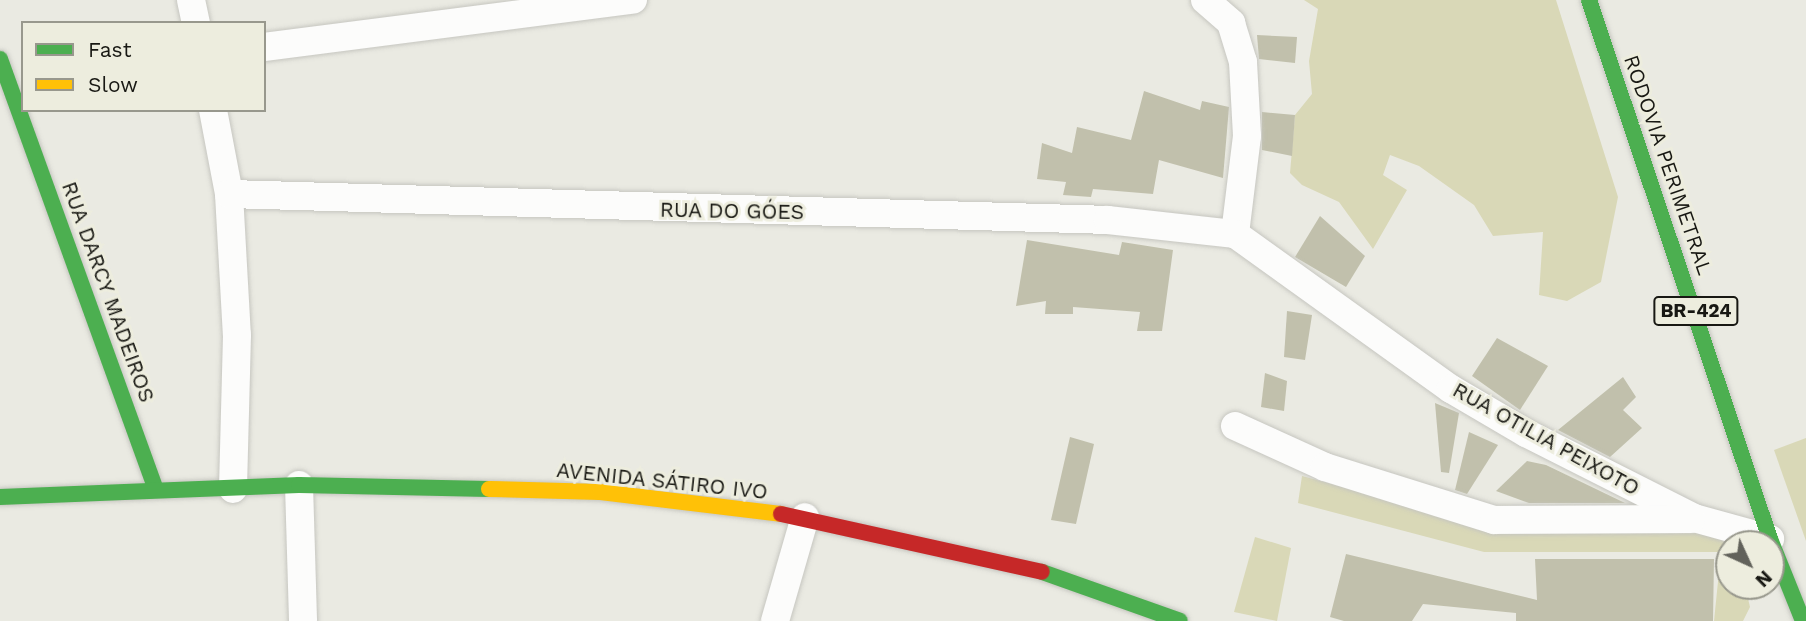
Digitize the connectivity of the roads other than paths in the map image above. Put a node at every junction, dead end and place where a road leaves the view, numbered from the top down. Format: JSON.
{"nodes":[{"id":1,"x":191,"y":0,"type":"edge"},
{"id":2,"x":633,"y":0,"type":"edge"},
{"id":3,"x":1590,"y":0,"type":"edge"},
{"id":4,"x":1210,"y":3,"type":"edge"},
{"id":5,"x":196,"y":21,"type":"edge"},
{"id":6,"x":266,"y":47,"type":"edge"},
{"id":7,"x":0,"y":59,"type":"edge"},
{"id":8,"x":14,"y":112,"type":"edge"},
{"id":9,"x":213,"y":112,"type":"edge"},
{"id":10,"x":229,"y":194,"type":"junction"},
{"id":11,"x":1235,"y":234,"type":"junction"},
{"id":12,"x":1236,"y":426,"type":"dead end"},
{"id":13,"x":299,"y":485,"type":"junction"},
{"id":14,"x":155,"y":488,"type":"junction"},
{"id":15,"x":233,"y":489,"type":"junction"},
{"id":16,"x":0,"y":497,"type":"edge"},
{"id":17,"x":805,"y":517,"type":"junction"},
{"id":18,"x":1694,"y":519,"type":"junction"},
{"id":19,"x":1738,"y":530,"type":"edge"},
{"id":20,"x":1767,"y":530,"type":"edge"},
{"id":21,"x":1785,"y":576,"type":"edge"},
{"id":22,"x":303,"y":621,"type":"edge"},
{"id":23,"x":775,"y":621,"type":"edge"},
{"id":24,"x":1180,"y":621,"type":"edge"},
{"id":25,"x":1803,"y":621,"type":"edge"}],
"edges":[{"from":1,"to":5,"type":"street"},
{"from":2,"to":6,"type":"street"},
{"from":3,"to":20,"type":"main road","name":"RODOVIA PERIMETRAL","number":"BR-424"},
{"from":4,"to":11,"type":"street"},
{"from":7,"to":8,"type":"main road","name":"RUA DARCY MADEIROS"},
{"from":8,"to":14,"type":"main road","name":"RUA DARCY MADEIROS"},
{"from":9,"to":10,"type":"street"},
{"from":10,"to":11,"type":"street","name":"RUA DO GÓES"},
{"from":10,"to":15,"type":"street"},
{"from":11,"to":18,"type":"street","name":"RUA OTILIA PEIXOTO"},
{"from":12,"to":18,"type":"street"},
{"from":13,"to":15,"type":"main road","name":"AVENIDA SÁTIRO IVO"},
{"from":13,"to":17,"type":"main road","name":"AVENIDA SÁTIRO IVO"},
{"from":13,"to":22,"type":"street"},
{"from":14,"to":15,"type":"main road","name":"AVENIDA SÁTIRO IVO"},
{"from":14,"to":16,"type":"main road","name":"AVENIDA SÁTIRO IVO"},
{"from":17,"to":23,"type":"street"},
{"from":17,"to":24,"type":"main road","name":"AVENIDA SÁTIRO IVO"},
{"from":18,"to":19,"type":"street","name":"RUA OTILIA PEIXOTO"},
{"from":21,"to":25,"type":"main road","name":"RODOVIA PERIMETRAL","number":"BR-424"}]}
